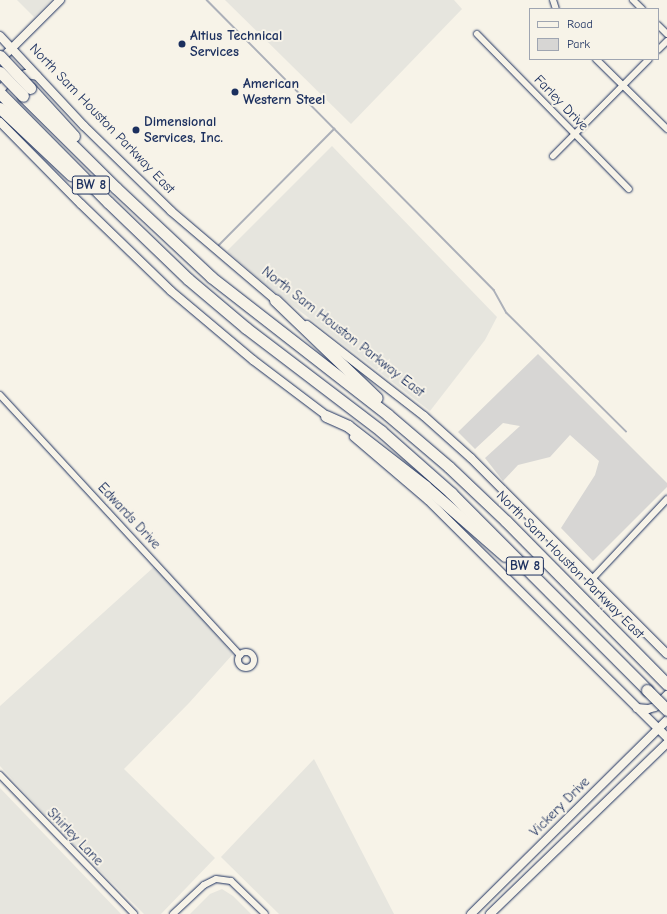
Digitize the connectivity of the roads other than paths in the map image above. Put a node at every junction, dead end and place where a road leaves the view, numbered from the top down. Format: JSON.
{"nodes":[{"id":1,"x":60,"y":0,"type":"edge"},
{"id":2,"x":634,"y":0,"type":"edge"},
{"id":3,"x":641,"y":8,"type":"edge"},
{"id":4,"x":659,"y":26,"type":"edge"},
{"id":5,"x":477,"y":34,"type":"dead end"},
{"id":6,"x":667,"y":34,"type":"edge"},
{"id":7,"x":0,"y":36,"type":"edge"},
{"id":8,"x":667,"y":41,"type":"edge"},
{"id":9,"x":11,"y":48,"type":"junction"},
{"id":10,"x":659,"y":49,"type":"edge"},
{"id":11,"x":0,"y":56,"type":"edge"},
{"id":12,"x":0,"y":60,"type":"edge"},
{"id":13,"x":597,"y":60,"type":"edge"},
{"id":14,"x":648,"y":60,"type":"edge"},
{"id":15,"x":0,"y":72,"type":"edge"},
{"id":16,"x":37,"y":76,"type":"junction"},
{"id":17,"x":622,"y":85,"type":"junction"},
{"id":18,"x":0,"y":90,"type":"edge"},
{"id":19,"x":27,"y":92,"type":"junction"},
{"id":20,"x":0,"y":93,"type":"edge"},
{"id":21,"x":5,"y":112,"type":"edge"},
{"id":22,"x":667,"y":129,"type":"edge"},
{"id":23,"x":575,"y":134,"type":"junction"},
{"id":24,"x":553,"y":156,"type":"dead end"},
{"id":25,"x":629,"y":189,"type":"dead end"},
{"id":26,"x":275,"y":300,"type":"junction"},
{"id":27,"x":0,"y":395,"type":"edge"},
{"id":28,"x":326,"y":416,"type":"junction"},
{"id":29,"x":432,"y":451,"type":"junction"},
{"id":30,"x":667,"y":499,"type":"edge"},
{"id":31,"x":592,"y":579,"type":"junction"},
{"id":32,"x":568,"y":610,"type":"junction"},
{"id":33,"x":667,"y":654,"type":"edge"},
{"id":34,"x":240,"y":655,"type":"dead end"},
{"id":35,"x":664,"y":681,"type":"edge"},
{"id":36,"x":667,"y":695,"type":"edge"},
{"id":37,"x":637,"y":708,"type":"junction"},
{"id":38,"x":667,"y":710,"type":"edge"},
{"id":39,"x":667,"y":720,"type":"edge"},
{"id":40,"x":658,"y":728,"type":"junction"},
{"id":41,"x":667,"y":737,"type":"edge"},
{"id":42,"x":667,"y":743,"type":"edge"},
{"id":43,"x":0,"y":775,"type":"edge"},
{"id":44,"x":539,"y":846,"type":"junction"},
{"id":45,"x":549,"y":857,"type":"junction"},
{"id":46,"x":482,"y":903,"type":"junction"},
{"id":47,"x":490,"y":913,"type":"edge"},
{"id":48,"x":134,"y":914,"type":"edge"},
{"id":49,"x":173,"y":914,"type":"edge"},
{"id":50,"x":265,"y":914,"type":"edge"},
{"id":51,"x":471,"y":914,"type":"edge"}],
"edges":[{"from":1,"to":9,"type":"main road"},
{"from":2,"to":3,"type":"street"},
{"from":4,"to":6,"type":"street"},
{"from":5,"to":23,"type":"street","name":"Farley Drive"},
{"from":7,"to":9,"type":"main road","name":"North Sam Houston Parkway East"},
{"from":8,"to":10,"type":"street"},
{"from":9,"to":12,"type":"main road"},
{"from":9,"to":16,"type":"main road","name":"North Sam Houston Parkway East"},
{"from":11,"to":19,"type":"highway","bridge":true},
{"from":13,"to":17,"type":"street"},
{"from":14,"to":17,"type":"street"},
{"from":15,"to":19,"type":"highway","name":"North Sam Houston Parkway East","number":"BW 8","bridge":true},
{"from":16,"to":18,"type":"main road"},
{"from":16,"to":26,"type":"main road","name":"North Sam Houston Parkway East"},
{"from":17,"to":22,"type":"street"},
{"from":17,"to":23,"type":"street"},
{"from":19,"to":29,"type":"highway","name":"North Sam Houston Parkway East","number":"BW 8"},
{"from":20,"to":21,"type":"highway","number":"BW 8"},
{"from":21,"to":28,"type":"main road"},
{"from":21,"to":32,"type":"highway","number":"BW 8"},
{"from":23,"to":24,"type":"street"},
{"from":23,"to":25,"type":"street","name":"Farley Drive"},
{"from":26,"to":29,"type":"highway"},
{"from":26,"to":31,"type":"main road","name":"North Sam Houston Parkway East"},
{"from":27,"to":34,"type":"street","name":"Edwards Drive"},
{"from":28,"to":32,"type":"highway"},
{"from":28,"to":37,"type":"main road"},
{"from":29,"to":35,"type":"highway","name":"North Sam Houston Parkway East","number":"BW 8"},
{"from":30,"to":31,"type":"street"},
{"from":31,"to":33,"type":"main road","name":"North Sam Houston Parkway East"},
{"from":32,"to":38,"type":"highway","number":"BW 8","bridge":true},
{"from":36,"to":37,"type":"main road"},
{"from":37,"to":40,"type":"main road"},
{"from":39,"to":40,"type":"main road","name":"Vickery Drive"},
{"from":40,"to":41,"type":"main road"},
{"from":40,"to":44,"type":"main road","name":"Vickery Drive"},
{"from":42,"to":45,"type":"main road","name":"Vickery Drive"},
{"from":43,"to":48,"type":"street","name":"Shirley Lane"},
{"from":44,"to":45,"type":"main road"},
{"from":44,"to":46,"type":"main road","name":"Vickery Drive"},
{"from":45,"to":47,"type":"main road","name":"Vickery Drive"},
{"from":46,"to":47,"type":"main road"},
{"from":46,"to":51,"type":"main road","name":"Vickery Drive"},
{"from":49,"to":50,"type":"street"}]}
